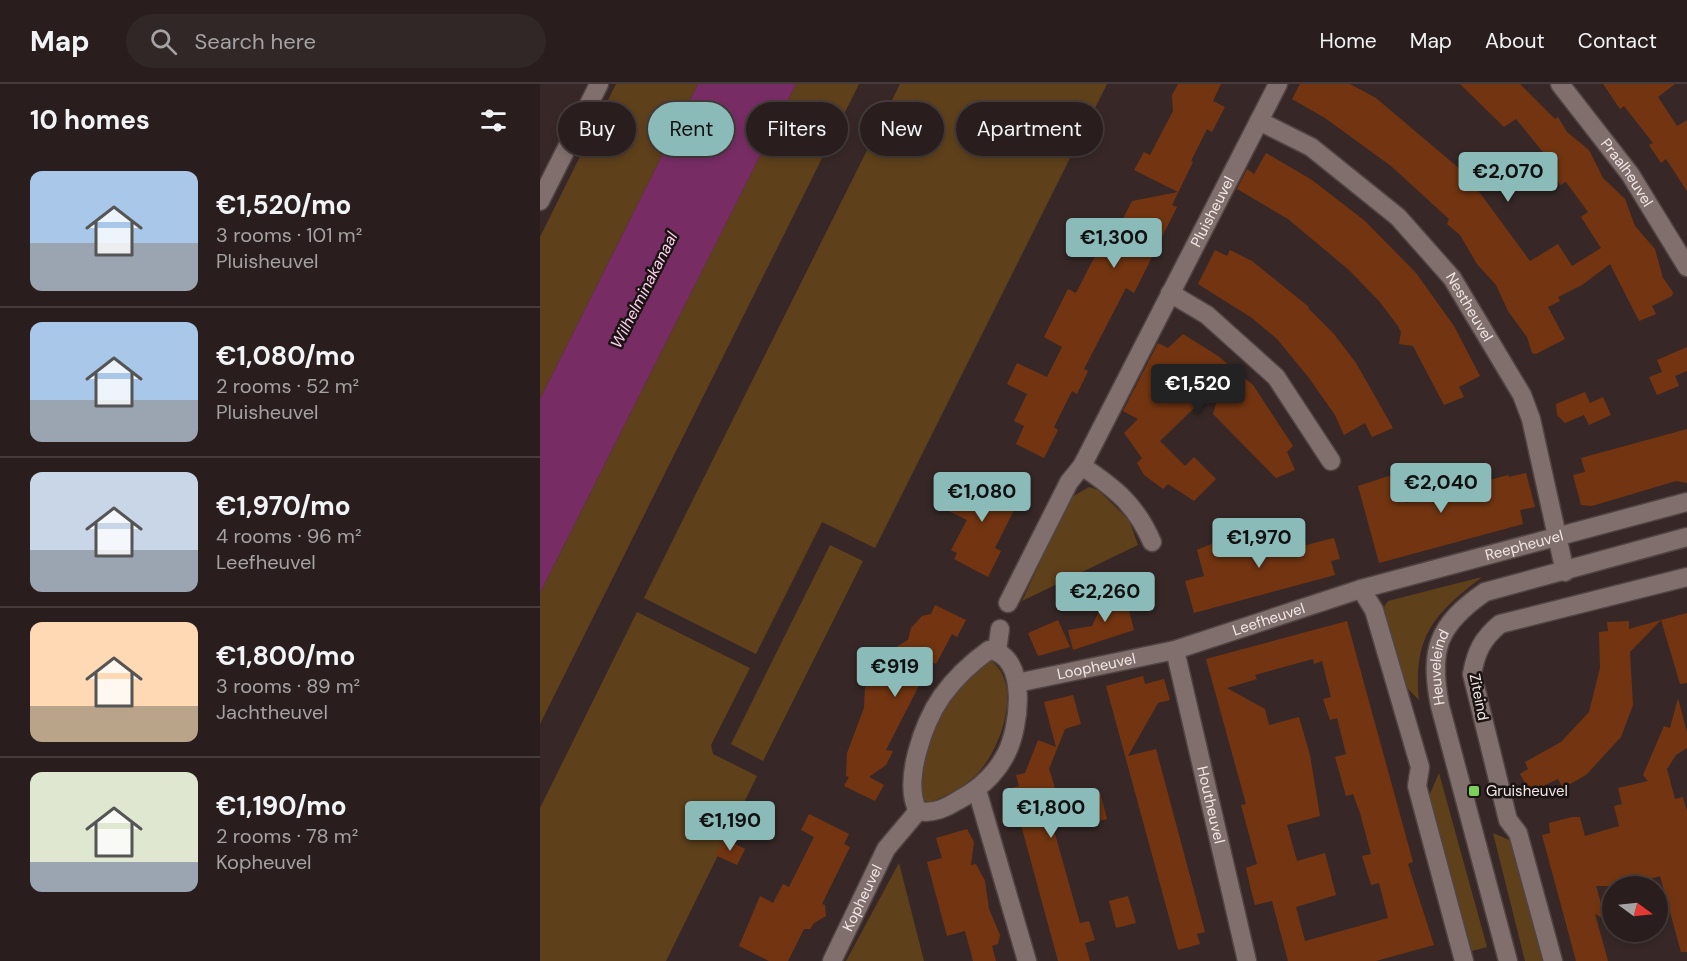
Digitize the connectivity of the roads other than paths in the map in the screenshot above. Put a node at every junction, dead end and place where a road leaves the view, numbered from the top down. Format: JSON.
{"nodes":[{"id":1,"x":599,"y":84,"type":"edge"},
{"id":2,"x":1278,"y":84,"type":"edge"},
{"id":3,"x":1561,"y":84,"type":"edge"},
{"id":4,"x":1259,"y":121,"type":"junction"},
{"id":5,"x":540,"y":201,"type":"edge"},
{"id":6,"x":1687,"y":267,"type":"edge"},
{"id":7,"x":1170,"y":292,"type":"junction"},
{"id":8,"x":1331,"y":461,"type":"dead end"},
{"id":9,"x":1082,"y":466,"type":"junction"},
{"id":10,"x":1687,"y":502,"type":"edge"},
{"id":11,"x":1687,"y":537,"type":"edge"},
{"id":12,"x":1556,"y":538,"type":"junction"},
{"id":13,"x":1152,"y":542,"type":"dead end"},
{"id":14,"x":1564,"y":572,"type":"junction"},
{"id":15,"x":1687,"y":577,"type":"edge"},
{"id":16,"x":1361,"y":589,"type":"junction"},
{"id":17,"x":1008,"y":603,"type":"dead end"},
{"id":18,"x":1000,"y":629,"type":"dead end"},
{"id":19,"x":1175,"y":650,"type":"junction"},
{"id":20,"x":997,"y":651,"type":"junction"},
{"id":21,"x":1017,"y":683,"type":"junction"},
{"id":22,"x":977,"y":790,"type":"junction"},
{"id":23,"x":918,"y":811,"type":"junction"},
{"id":24,"x":832,"y":961,"type":"edge"},
{"id":25,"x":1027,"y":961,"type":"edge"},
{"id":26,"x":1247,"y":961,"type":"edge"},
{"id":27,"x":1464,"y":961,"type":"edge"},
{"id":28,"x":1508,"y":961,"type":"edge"},
{"id":29,"x":1553,"y":961,"type":"edge"}],
"edges":[{"from":1,"to":5,"type":"street"},
{"from":2,"to":4,"type":"street","name":"Pluisheuvel"},
{"from":3,"to":6,"type":"street","name":"Praalheuvel"},
{"from":4,"to":7,"type":"street","name":"Pluisheuvel"},
{"from":4,"to":12,"type":"street","name":"Nestheuvel"},
{"from":7,"to":8,"type":"street"},
{"from":7,"to":9,"type":"street","name":"Pluisheuvel"},
{"from":9,"to":13,"type":"street"},
{"from":9,"to":17,"type":"street","name":"Pluisheuvel"},
{"from":10,"to":12,"type":"street","name":"Reepheuvel"},
{"from":11,"to":14,"type":"street","name":"Heuveleind"},
{"from":12,"to":14,"type":"street","name":"Nestheuvel"},
{"from":12,"to":16,"type":"street","name":"Reepheuvel"},
{"from":14,"to":28,"type":"street","name":"Heuveleind"},
{"from":15,"to":29,"type":"street","name":"Ziteind"},
{"from":16,"to":19,"type":"street","name":"Leefheuvel"},
{"from":16,"to":27,"type":"street"},
{"from":18,"to":20,"type":"street"},
{"from":19,"to":21,"type":"street","name":"Loopheuvel"},
{"from":19,"to":26,"type":"street","name":"Houtheuvel"},
{"from":20,"to":21,"type":"street"},
{"from":20,"to":23,"type":"street"},
{"from":21,"to":22,"type":"street"},
{"from":22,"to":23,"type":"street"},
{"from":22,"to":25,"type":"street"},
{"from":23,"to":24,"type":"street","name":"Kopheuvel"}]}
